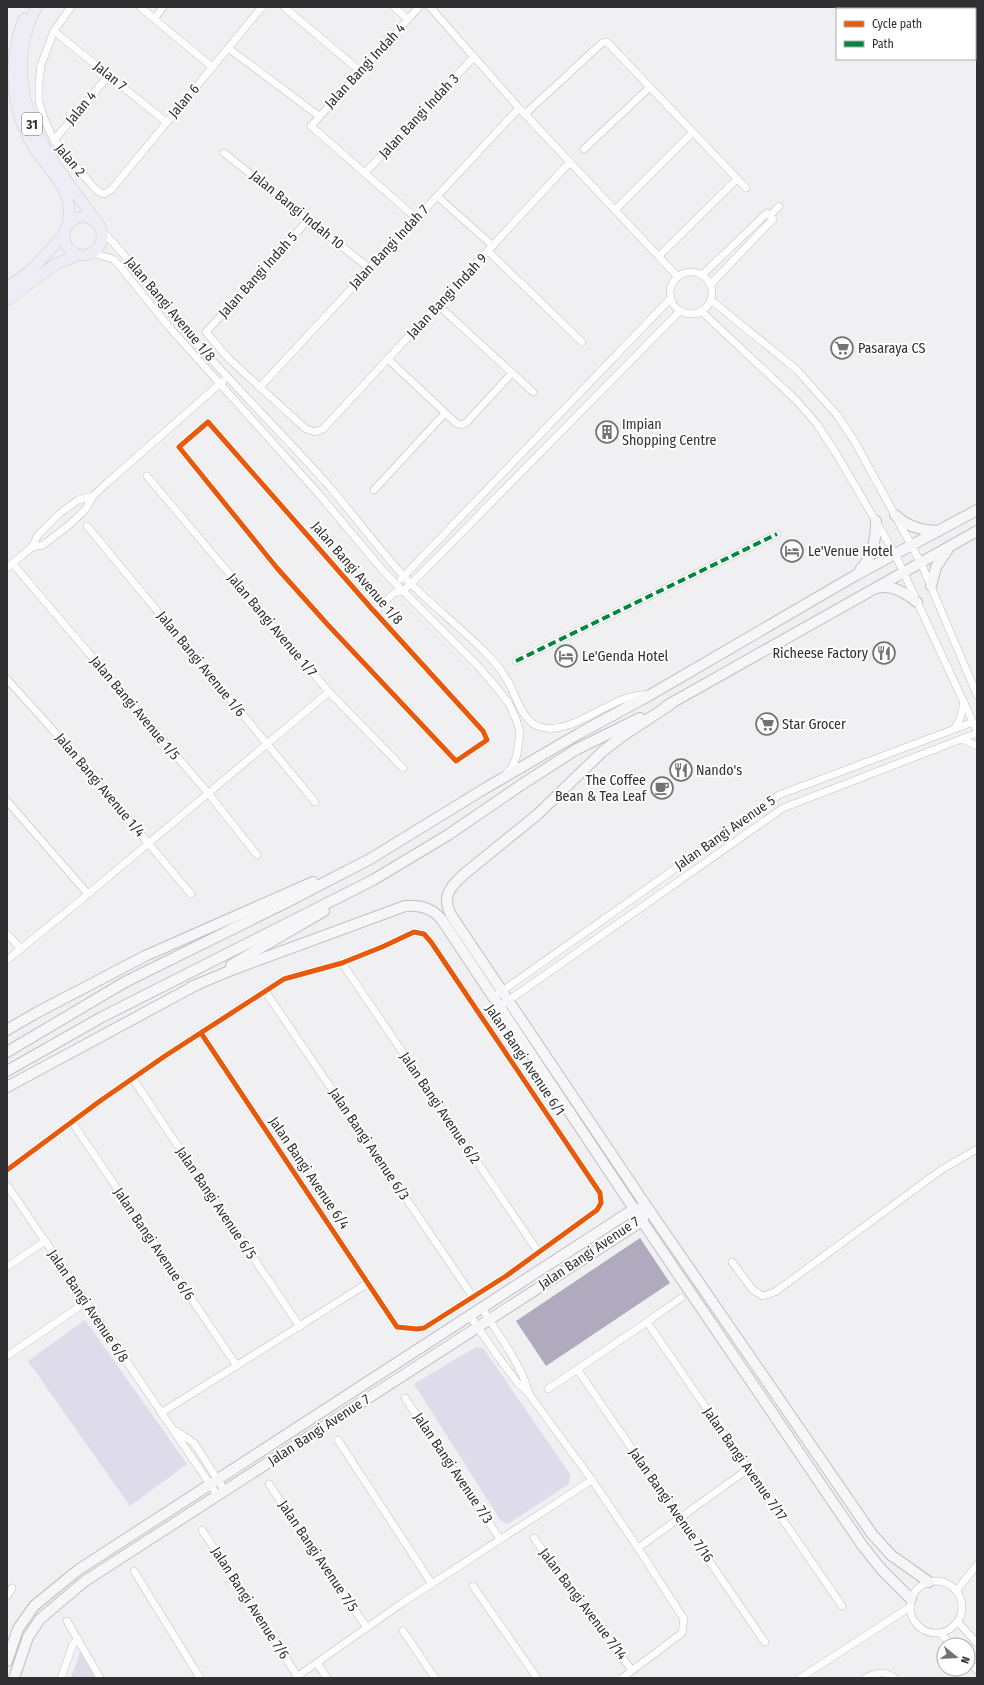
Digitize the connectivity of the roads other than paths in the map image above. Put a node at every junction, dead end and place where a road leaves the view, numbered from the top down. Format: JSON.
{"nodes":[{"id":1,"x":29,"y":7,"type":"edge"},
{"id":2,"x":37,"y":7,"type":"edge"},
{"id":3,"x":71,"y":7,"type":"edge"},
{"id":4,"x":140,"y":7,"type":"edge"},
{"id":5,"x":163,"y":7,"type":"edge"},
{"id":6,"x":262,"y":7,"type":"edge"},
{"id":7,"x":284,"y":7,"type":"edge"},
{"id":8,"x":394,"y":7,"type":"edge"},
{"id":9,"x":419,"y":7,"type":"edge"},
{"id":10,"x":430,"y":7,"type":"edge"},
{"id":11,"x":154,"y":19,"type":"junction"},
{"id":12,"x":408,"y":19,"type":"junction"},
{"id":13,"x":54,"y":31,"type":"junction"},
{"id":14,"x":228,"y":48,"type":"junction"},
{"id":15,"x":473,"y":58,"type":"junction"},
{"id":16,"x":212,"y":67,"type":"junction"},
{"id":17,"x":360,"y":71,"type":"junction"},
{"id":18,"x":109,"y":75,"type":"junction"},
{"id":19,"x":650,"y":87,"type":"junction"},
{"id":20,"x":522,"y":111,"type":"junction"},
{"id":21,"x":319,"y":116,"type":"junction"},
{"id":22,"x":166,"y":122,"type":"junction"},
{"id":23,"x":692,"y":133,"type":"junction"},
{"id":24,"x":54,"y":140,"type":"junction"},
{"id":25,"x":584,"y":149,"type":"dead end"},
{"id":26,"x":224,"y":152,"type":"dead end"},
{"id":27,"x":570,"y":162,"type":"junction"},
{"id":28,"x":365,"y":174,"type":"junction"},
{"id":29,"x":737,"y":179,"type":"junction"},
{"id":30,"x":746,"y":188,"type":"dead end"},
{"id":31,"x":104,"y":194,"type":"joint"},
{"id":32,"x":437,"y":196,"type":"junction"},
{"id":33,"x":779,"y":206,"type":"dead end"},
{"id":34,"x":614,"y":210,"type":"junction"},
{"id":35,"x":770,"y":216,"type":"junction"},
{"id":36,"x":416,"y":218,"type":"junction"},
{"id":37,"x":309,"y":219,"type":"junction"},
{"id":38,"x":66,"y":228,"type":"junction"},
{"id":39,"x":100,"y":228,"type":"junction"},
{"id":40,"x":491,"y":248,"type":"junction"},
{"id":41,"x":92,"y":253,"type":"junction"},
{"id":42,"x":77,"y":255,"type":"junction"},
{"id":43,"x":659,"y":256,"type":"junction"},
{"id":44,"x":370,"y":268,"type":"junction"},
{"id":45,"x":702,"y":275,"type":"junction"},
{"id":46,"x":678,"y":276,"type":"junction"},
{"id":47,"x":710,"y":285,"type":"junction"},
{"id":48,"x":7,"y":287,"type":"edge"},
{"id":49,"x":671,"y":298,"type":"junction"},
{"id":50,"x":7,"y":300,"type":"edge"},
{"id":51,"x":711,"y":300,"type":"junction"},
{"id":52,"x":438,"y":305,"type":"junction"},
{"id":53,"x":680,"y":311,"type":"junction"},
{"id":54,"x":701,"y":311,"type":"junction"},
{"id":55,"x":582,"y":342,"type":"dead end"},
{"id":56,"x":388,"y":359,"type":"junction"},
{"id":57,"x":512,"y":373,"type":"junction"},
{"id":58,"x":228,"y":377,"type":"junction"},
{"id":59,"x":220,"y":384,"type":"junction"},
{"id":60,"x":260,"y":387,"type":"junction"},
{"id":61,"x":533,"y":392,"type":"dead end"},
{"id":62,"x":445,"y":413,"type":"junction"},
{"id":63,"x":148,"y":476,"type":"dead end"},
{"id":64,"x":374,"y":490,"type":"dead end"},
{"id":65,"x":93,"y":496,"type":"junction"},
{"id":66,"x":977,"y":510,"type":"edge"},
{"id":67,"x":895,"y":515,"type":"junction"},
{"id":68,"x":876,"y":521,"type":"junction"},
{"id":69,"x":87,"y":526,"type":"dead end"},
{"id":70,"x":938,"y":531,"type":"junction"},
{"id":71,"x":977,"y":531,"type":"edge"},
{"id":72,"x":777,"y":534,"type":"dead end"},
{"id":73,"x":952,"y":544,"type":"junction"},
{"id":74,"x":912,"y":545,"type":"junction"},
{"id":75,"x":32,"y":547,"type":"junction"},
{"id":76,"x":895,"y":554,"type":"junction"},
{"id":77,"x":921,"y":563,"type":"junction"},
{"id":78,"x":10,"y":566,"type":"edge"},
{"id":79,"x":904,"y":572,"type":"junction"},
{"id":80,"x":856,"y":574,"type":"junction"},
{"id":81,"x":404,"y":576,"type":"junction"},
{"id":82,"x":396,"y":584,"type":"junction"},
{"id":83,"x":411,"y":584,"type":"junction"},
{"id":84,"x":931,"y":586,"type":"junction"},
{"id":85,"x":402,"y":590,"type":"junction"},
{"id":86,"x":869,"y":591,"type":"junction"},
{"id":87,"x":394,"y":593,"type":"junction"},
{"id":88,"x":917,"y":602,"type":"junction"},
{"id":89,"x":375,"y":612,"type":"junction"},
{"id":90,"x":516,"y":661,"type":"dead end"},
{"id":91,"x":7,"y":679,"type":"edge"},
{"id":92,"x":329,"y":692,"type":"junction"},
{"id":93,"x":650,"y":695,"type":"junction"},
{"id":94,"x":977,"y":695,"type":"edge"},
{"id":95,"x":964,"y":702,"type":"junction"},
{"id":96,"x":672,"y":704,"type":"junction"},
{"id":97,"x":975,"y":722,"type":"edge"},
{"id":98,"x":954,"y":729,"type":"junction"},
{"id":99,"x":977,"y":732,"type":"edge"},
{"id":100,"x":962,"y":739,"type":"junction"},
{"id":101,"x":266,"y":744,"type":"junction"},
{"id":102,"x":977,"y":746,"type":"edge"},
{"id":103,"x":402,"y":768,"type":"dead end"},
{"id":104,"x":500,"y":780,"type":"junction"},
{"id":105,"x":208,"y":793,"type":"junction"},
{"id":106,"x":7,"y":801,"type":"edge"},
{"id":107,"x":315,"y":802,"type":"dead end"},
{"id":108,"x":149,"y":842,"type":"junction"},
{"id":109,"x":257,"y":855,"type":"dead end"},
{"id":110,"x":370,"y":859,"type":"junction"},
{"id":111,"x":373,"y":880,"type":"junction"},
{"id":112,"x":88,"y":894,"type":"junction"},
{"id":113,"x":191,"y":894,"type":"dead end"},
{"id":114,"x":7,"y":934,"type":"edge"},
{"id":115,"x":21,"y":949,"type":"junction"},
{"id":116,"x":7,"y":960,"type":"edge"},
{"id":117,"x":342,"y":963,"type":"junction"},
{"id":118,"x":191,"y":988,"type":"junction"},
{"id":119,"x":265,"y":991,"type":"junction"},
{"id":120,"x":502,"y":991,"type":"junction"},
{"id":121,"x":494,"y":998,"type":"junction"},
{"id":122,"x":508,"y":1000,"type":"junction"},
{"id":123,"x":500,"y":1007,"type":"junction"},
{"id":124,"x":7,"y":1030,"type":"edge"},
{"id":125,"x":201,"y":1033,"type":"junction"},
{"id":126,"x":7,"y":1052,"type":"edge"},
{"id":127,"x":7,"y":1071,"type":"edge"},
{"id":128,"x":132,"y":1079,"type":"junction"},
{"id":129,"x":7,"y":1087,"type":"edge"},
{"id":130,"x":72,"y":1122,"type":"junction"},
{"id":131,"x":977,"y":1149,"type":"edge"},
{"id":132,"x":7,"y":1170,"type":"edge"},
{"id":133,"x":7,"y":1185,"type":"edge"},
{"id":134,"x":647,"y":1207,"type":"junction"},
{"id":135,"x":634,"y":1209,"type":"junction"},
{"id":136,"x":642,"y":1221,"type":"junction"},
{"id":137,"x":45,"y":1241,"type":"junction"},
{"id":138,"x":539,"y":1253,"type":"junction"},
{"id":139,"x":732,"y":1262,"type":"dead end"},
{"id":140,"x":7,"y":1267,"type":"edge"},
{"id":141,"x":368,"y":1284,"type":"junction"},
{"id":142,"x":473,"y":1297,"type":"junction"},
{"id":143,"x":681,"y":1298,"type":"dead end"},
{"id":144,"x":86,"y":1302,"type":"junction"},
{"id":145,"x":482,"y":1308,"type":"junction"},
{"id":146,"x":470,"y":1316,"type":"junction"},
{"id":147,"x":489,"y":1320,"type":"junction"},
{"id":148,"x":647,"y":1322,"type":"junction"},
{"id":149,"x":300,"y":1327,"type":"junction"},
{"id":150,"x":478,"y":1327,"type":"junction"},
{"id":151,"x":7,"y":1356,"type":"edge"},
{"id":152,"x":237,"y":1366,"type":"junction"},
{"id":153,"x":577,"y":1369,"type":"junction"},
{"id":154,"x":548,"y":1389,"type":"dead end"},
{"id":155,"x":529,"y":1394,"type":"junction"},
{"id":156,"x":405,"y":1398,"type":"dead end"},
{"id":157,"x":161,"y":1413,"type":"junction"},
{"id":158,"x":338,"y":1440,"type":"dead end"},
{"id":159,"x":748,"y":1470,"type":"junction"},
{"id":160,"x":592,"y":1480,"type":"junction"},
{"id":161,"x":214,"y":1482,"type":"junction"},
{"id":162,"x":269,"y":1484,"type":"dead end"},
{"id":163,"x":221,"y":1493,"type":"junction"},
{"id":164,"x":680,"y":1518,"type":"junction"},
{"id":165,"x":202,"y":1530,"type":"dead end"},
{"id":166,"x":534,"y":1538,"type":"dead end"},
{"id":167,"x":500,"y":1539,"type":"junction"},
{"id":168,"x":120,"y":1543,"type":"junction"},
{"id":169,"x":638,"y":1548,"type":"junction"},
{"id":170,"x":127,"y":1554,"type":"junction"},
{"id":171,"x":977,"y":1565,"type":"edge"},
{"id":172,"x":134,"y":1571,"type":"dead end"},
{"id":173,"x":929,"y":1582,"type":"junction"},
{"id":174,"x":432,"y":1584,"type":"junction"},
{"id":175,"x":473,"y":1586,"type":"dead end"},
{"id":176,"x":12,"y":1588,"type":"dead end"},
{"id":177,"x":956,"y":1591,"type":"junction"},
{"id":178,"x":7,"y":1596,"type":"edge"},
{"id":179,"x":910,"y":1603,"type":"junction"},
{"id":180,"x":842,"y":1606,"type":"dead end"},
{"id":181,"x":67,"y":1621,"type":"dead end"},
{"id":182,"x":958,"y":1622,"type":"junction"},
{"id":183,"x":367,"y":1628,"type":"junction"},
{"id":184,"x":403,"y":1631,"type":"dead end"},
{"id":185,"x":940,"y":1634,"type":"junction"},
{"id":186,"x":943,"y":1637,"type":"edge"},
{"id":187,"x":78,"y":1639,"type":"junction"},
{"id":188,"x":765,"y":1642,"type":"dead end"},
{"id":189,"x":977,"y":1643,"type":"edge"},
{"id":190,"x":7,"y":1661,"type":"edge"},
{"id":191,"x":317,"y":1663,"type":"junction"},
{"id":192,"x":631,"y":1669,"type":"junction"},
{"id":193,"x":296,"y":1677,"type":"edge"},
{"id":194,"x":14,"y":1678,"type":"edge"},
{"id":195,"x":61,"y":1678,"type":"edge"},
{"id":196,"x":100,"y":1678,"type":"edge"},
{"id":197,"x":200,"y":1678,"type":"edge"},
{"id":198,"x":327,"y":1678,"type":"edge"},
{"id":199,"x":434,"y":1678,"type":"edge"},
{"id":200,"x":537,"y":1678,"type":"edge"},
{"id":201,"x":622,"y":1678,"type":"edge"},
{"id":202,"x":800,"y":1678,"type":"edge"},
{"id":203,"x":865,"y":1678,"type":"edge"},
{"id":204,"x":895,"y":1678,"type":"edge"}],
"edges":[{"from":1,"to":38,"type":"main road","number":"31"},
{"from":2,"to":39,"type":"main road","number":"31"},
{"from":3,"to":13,"type":"street","name":"Jalan 2"},
{"from":4,"to":11,"type":"street"},
{"from":5,"to":11,"type":"street"},
{"from":6,"to":14,"type":"street","name":"Jalan 6"},
{"from":7,"to":17,"type":"street"},
{"from":8,"to":12,"type":"street"},
{"from":9,"to":12,"type":"street","name":"Jalan Bangi Indah 4"},
{"from":10,"to":15,"type":"street"},
{"from":11,"to":16,"type":"street"},
{"from":12,"to":17,"type":"street","name":"Jalan Bangi Indah 4"},
{"from":13,"to":18,"type":"street","name":"Jalan 7"},
{"from":13,"to":24,"type":"street","name":"Jalan 2"},
{"from":14,"to":16,"type":"street","name":"Jalan 6"},
{"from":14,"to":21,"type":"street"},
{"from":15,"to":20,"type":"street"},
{"from":15,"to":28,"type":"street","name":"Jalan Bangi Indah 3"},
{"from":16,"to":22,"type":"street","name":"Jalan 6"},
{"from":17,"to":21,"type":"street","name":"Jalan Bangi Indah 4"},
{"from":18,"to":22,"type":"street","name":"Jalan 7"},
{"from":18,"to":24,"type":"street","name":"Jalan 4"},
{"from":19,"to":20,"type":"street","name":"Jalan Bangi Indah 7"},
{"from":19,"to":23,"type":"street"},
{"from":19,"to":25,"type":"street"},
{"from":20,"to":27,"type":"street"},
{"from":20,"to":32,"type":"street","name":"Jalan Bangi Indah 7"},
{"from":21,"to":28,"type":"street","name":"Jalan Bangi Indah 4"},
{"from":22,"to":31,"type":"street","name":"Jalan 6"},
{"from":23,"to":29,"type":"street"},
{"from":23,"to":34,"type":"street"},
{"from":24,"to":31,"type":"street","name":"Jalan 2"},
{"from":26,"to":37,"type":"street","name":"Jalan Bangi Indah 10"},
{"from":27,"to":34,"type":"street"},
{"from":27,"to":40,"type":"street","name":"Jalan Bangi Indah 9"},
{"from":28,"to":36,"type":"street"},
{"from":29,"to":30,"type":"street"},
{"from":29,"to":43,"type":"street"},
{"from":32,"to":36,"type":"street","name":"Jalan Bangi Indah 7"},
{"from":32,"to":40,"type":"street"},
{"from":33,"to":35,"type":"street"},
{"from":34,"to":43,"type":"street"},
{"from":35,"to":45,"type":"street"},
{"from":35,"to":47,"type":"street"},
{"from":36,"to":44,"type":"street","name":"Jalan Bangi Indah 7"},
{"from":37,"to":44,"type":"street","name":"Jalan Bangi Indah 10"},
{"from":37,"to":60,"type":"street","name":"Jalan Bangi Indah 5"},
{"from":38,"to":39,"type":"main road"},
{"from":38,"to":42,"type":"main road"},
{"from":38,"to":48,"type":"main road"},
{"from":39,"to":41,"type":"main road"},
{"from":39,"to":58,"type":"street","name":"Jalan Bangi Avenue 1/8"},
{"from":40,"to":52,"type":"street","name":"Jalan Bangi Indah 9"},
{"from":40,"to":55,"type":"street"},
{"from":41,"to":42,"type":"main road"},
{"from":41,"to":59,"type":"street","name":"Jalan Bangi Avenue 1/8"},
{"from":42,"to":50,"type":"main road"},
{"from":43,"to":46,"type":"street"},
{"from":44,"to":60,"type":"street","name":"Jalan Bangi Indah 7"},
{"from":45,"to":46,"type":"street"},
{"from":45,"to":47,"type":"street"},
{"from":46,"to":49,"type":"street"},
{"from":47,"to":51,"type":"street"},
{"from":49,"to":53,"type":"street"},
{"from":49,"to":81,"type":"street"},
{"from":51,"to":54,"type":"street"},
{"from":51,"to":67,"type":"street"},
{"from":52,"to":56,"type":"street","name":"Jalan Bangi Indah 9"},
{"from":52,"to":57,"type":"street"},
{"from":53,"to":54,"type":"street"},
{"from":53,"to":83,"type":"street"},
{"from":54,"to":68,"type":"street"},
{"from":56,"to":60,"type":"street","name":"Jalan Bangi Indah 9"},
{"from":56,"to":62,"type":"street"},
{"from":57,"to":61,"type":"street"},
{"from":57,"to":62,"type":"street"},
{"from":58,"to":59,"type":"street"},
{"from":58,"to":81,"type":"street","name":"Jalan Bangi Avenue 1/8"},
{"from":59,"to":65,"type":"street"},
{"from":59,"to":82,"type":"street","name":"Jalan Bangi Avenue 1/8"},
{"from":62,"to":64,"type":"street"},
{"from":63,"to":92,"type":"street","name":"Jalan Bangi Avenue 1/7"},
{"from":65,"to":75,"type":"street"},
{"from":65,"to":75,"type":"street"},
{"from":66,"to":70,"type":"street"},
{"from":67,"to":70,"type":"street"},
{"from":67,"to":74,"type":"street"},
{"from":68,"to":76,"type":"street"},
{"from":68,"to":80,"type":"street"},
{"from":69,"to":101,"type":"street","name":"Jalan Bangi Avenue 1/6"},
{"from":70,"to":74,"type":"street"},
{"from":71,"to":73,"type":"street"},
{"from":72,"to":90,"type":"street"},
{"from":73,"to":77,"type":"street"},
{"from":73,"to":84,"type":"street"},
{"from":74,"to":76,"type":"street"},
{"from":74,"to":77,"type":"street"},
{"from":75,"to":78,"type":"street"},
{"from":76,"to":79,"type":"street"},
{"from":76,"to":80,"type":"street"},
{"from":77,"to":79,"type":"street"},
{"from":77,"to":84,"type":"street"},
{"from":78,"to":105,"type":"street","name":"Jalan Bangi Avenue 1/5"},
{"from":79,"to":86,"type":"street"},
{"from":79,"to":88,"type":"street"},
{"from":80,"to":93,"type":"street"},
{"from":81,"to":82,"type":"street"},
{"from":81,"to":83,"type":"street","name":"Jalan Bangi Avenue 1/8"},
{"from":82,"to":85,"type":"street","name":"Jalan Bangi Avenue 1/8"},
{"from":82,"to":87,"type":"street"},
{"from":83,"to":85,"type":"street"},
{"from":83,"to":93,"type":"street","name":"Jalan Bangi Avenue 1/8"},
{"from":84,"to":94,"type":"street"},
{"from":85,"to":87,"type":"street"},
{"from":85,"to":104,"type":"street","name":"Jalan Bangi Avenue 1/8"},
{"from":86,"to":88,"type":"street"},
{"from":86,"to":96,"type":"street"},
{"from":87,"to":89,"type":"street"},
{"from":88,"to":95,"type":"street"},
{"from":89,"to":89,"type":"street","name":"Jalan Bangi Avenue 1/8"},
{"from":91,"to":108,"type":"street","name":"Jalan Bangi Avenue 1/4"},
{"from":92,"to":101,"type":"street"},
{"from":92,"to":103,"type":"street","name":"Jalan Bangi Avenue 1/7"},
{"from":93,"to":104,"type":"street"},
{"from":95,"to":97,"type":"street"},
{"from":95,"to":98,"type":"street"},
{"from":96,"to":111,"type":"street"},
{"from":96,"to":120,"type":"street"},
{"from":97,"to":98,"type":"street","name":"Jalan Bangi Avenue 5"},
{"from":97,"to":99,"type":"street"},
{"from":98,"to":120,"type":"street","name":"Jalan Bangi Avenue 5"},
{"from":99,"to":100,"type":"street","name":"Jalan Bangi Avenue 5"},
{"from":100,"to":102,"type":"street"},
{"from":100,"to":122,"type":"street","name":"Jalan Bangi Avenue 5"},
{"from":101,"to":105,"type":"street"},
{"from":101,"to":107,"type":"street","name":"Jalan Bangi Avenue 1/6"},
{"from":104,"to":110,"type":"street"},
{"from":105,"to":108,"type":"street"},
{"from":105,"to":109,"type":"street","name":"Jalan Bangi Avenue 1/5"},
{"from":106,"to":112,"type":"street"},
{"from":108,"to":112,"type":"street"},
{"from":108,"to":113,"type":"street","name":"Jalan Bangi Avenue 1/4"},
{"from":110,"to":124,"type":"street"},
{"from":110,"to":126,"type":"street"},
{"from":111,"to":118,"type":"street"},
{"from":111,"to":127,"type":"street"},
{"from":112,"to":115,"type":"street"},
{"from":114,"to":115,"type":"street"},
{"from":115,"to":116,"type":"street"},
{"from":117,"to":119,"type":"street"},
{"from":117,"to":138,"type":"street","name":"Jalan Bangi Avenue 6/2"},
{"from":117,"to":138,"type":"street","name":"Jalan Bangi Avenue 6/1"},
{"from":118,"to":121,"type":"street"},
{"from":118,"to":129,"type":"street"},
{"from":119,"to":125,"type":"street"},
{"from":119,"to":142,"type":"street","name":"Jalan Bangi Avenue 6/3"},
{"from":120,"to":121,"type":"street","name":"Jalan Bangi Avenue 5"},
{"from":120,"to":122,"type":"street"},
{"from":121,"to":123,"type":"street"},
{"from":122,"to":123,"type":"street","name":"Jalan Bangi Avenue 5"},
{"from":122,"to":134,"type":"street"},
{"from":123,"to":135,"type":"street"},
{"from":125,"to":128,"type":"street"},
{"from":125,"to":141,"type":"street","name":"Jalan Bangi Avenue 6/4"},
{"from":128,"to":130,"type":"street"},
{"from":128,"to":149,"type":"street","name":"Jalan Bangi Avenue 6/5"},
{"from":130,"to":132,"type":"street"},
{"from":130,"to":152,"type":"street","name":"Jalan Bangi Avenue 6/6"},
{"from":131,"to":139,"type":"street"},
{"from":133,"to":137,"type":"street","name":"Jalan Bangi Avenue 6/8"},
{"from":134,"to":135,"type":"street","name":"Jalan Bangi Avenue 7"},
{"from":134,"to":136,"type":"street","name":"Jalan Bangi Avenue 7"},
{"from":134,"to":173,"type":"street"},
{"from":135,"to":136,"type":"street"},
{"from":135,"to":145,"type":"street","name":"Jalan Bangi Avenue 7"},
{"from":136,"to":147,"type":"street","name":"Jalan Bangi Avenue 7"},
{"from":136,"to":179,"type":"street"},
{"from":137,"to":140,"type":"street"},
{"from":137,"to":144,"type":"street","name":"Jalan Bangi Avenue 6/8"},
{"from":138,"to":142,"type":"street"},
{"from":141,"to":142,"type":"street","name":"Jalan Bangi Avenue 6/4"},
{"from":141,"to":149,"type":"street"},
{"from":143,"to":148,"type":"street"},
{"from":144,"to":151,"type":"street"},
{"from":144,"to":157,"type":"street","name":"Jalan Bangi Avenue 6/8"},
{"from":145,"to":146,"type":"street","name":"Jalan Bangi Avenue 7"},
{"from":145,"to":147,"type":"street"},
{"from":146,"to":150,"type":"street"},
{"from":146,"to":161,"type":"street","name":"Jalan Bangi Avenue 7"},
{"from":147,"to":150,"type":"street","name":"Jalan Bangi Avenue 7"},
{"from":147,"to":155,"type":"street"},
{"from":148,"to":153,"type":"street"},
{"from":148,"to":159,"type":"street","name":"Jalan Bangi Avenue 7/17"},
{"from":149,"to":152,"type":"street"},
{"from":150,"to":155,"type":"street"},
{"from":150,"to":163,"type":"street","name":"Jalan Bangi Avenue 7"},
{"from":152,"to":157,"type":"street"},
{"from":153,"to":154,"type":"street"},
{"from":153,"to":164,"type":"street","name":"Jalan Bangi Avenue 7/16"},
{"from":155,"to":160,"type":"street"},
{"from":156,"to":167,"type":"street","name":"Jalan Bangi Avenue 7/3"},
{"from":157,"to":161,"type":"street","name":"Jalan Bangi Avenue 6/8"},
{"from":158,"to":174,"type":"street"},
{"from":159,"to":164,"type":"street"},
{"from":159,"to":180,"type":"street","name":"Jalan Bangi Avenue 7/17"},
{"from":160,"to":167,"type":"street"},
{"from":160,"to":169,"type":"street"},
{"from":161,"to":163,"type":"street","name":"Jalan Bangi Avenue 6/8"},
{"from":161,"to":168,"type":"street","name":"Jalan Bangi Avenue 7"},
{"from":162,"to":183,"type":"street","name":"Jalan Bangi Avenue 7/5"},
{"from":163,"to":170,"type":"street","name":"Jalan Bangi Avenue 7"},
{"from":164,"to":169,"type":"street"},
{"from":164,"to":188,"type":"street","name":"Jalan Bangi Avenue 7/16"},
{"from":165,"to":193,"type":"street","name":"Jalan Bangi Avenue 7/6"},
{"from":166,"to":192,"type":"street","name":"Jalan Bangi Avenue 7/14"},
{"from":167,"to":174,"type":"street"},
{"from":168,"to":170,"type":"street"},
{"from":168,"to":190,"type":"street","name":"Jalan Bangi Avenue 7"},
{"from":169,"to":192,"type":"street"},
{"from":170,"to":194,"type":"street","name":"Jalan Bangi Avenue 7"},
{"from":171,"to":177,"type":"street"},
{"from":172,"to":197,"type":"street"},
{"from":173,"to":177,"type":"street"},
{"from":173,"to":179,"type":"street"},
{"from":174,"to":183,"type":"street"},
{"from":175,"to":200,"type":"street"},
{"from":176,"to":178,"type":"street"},
{"from":177,"to":182,"type":"street"},
{"from":179,"to":185,"type":"street"},
{"from":179,"to":202,"type":"street"},
{"from":181,"to":187,"type":"street"},
{"from":182,"to":185,"type":"street"},
{"from":182,"to":189,"type":"street"},
{"from":183,"to":191,"type":"street"},
{"from":184,"to":199,"type":"street"},
{"from":185,"to":186,"type":"street"},
{"from":187,"to":195,"type":"street"},
{"from":187,"to":196,"type":"street"},
{"from":191,"to":193,"type":"street"},
{"from":191,"to":198,"type":"street"},
{"from":192,"to":201,"type":"street"},
{"from":203,"to":204,"type":"street"}]}
